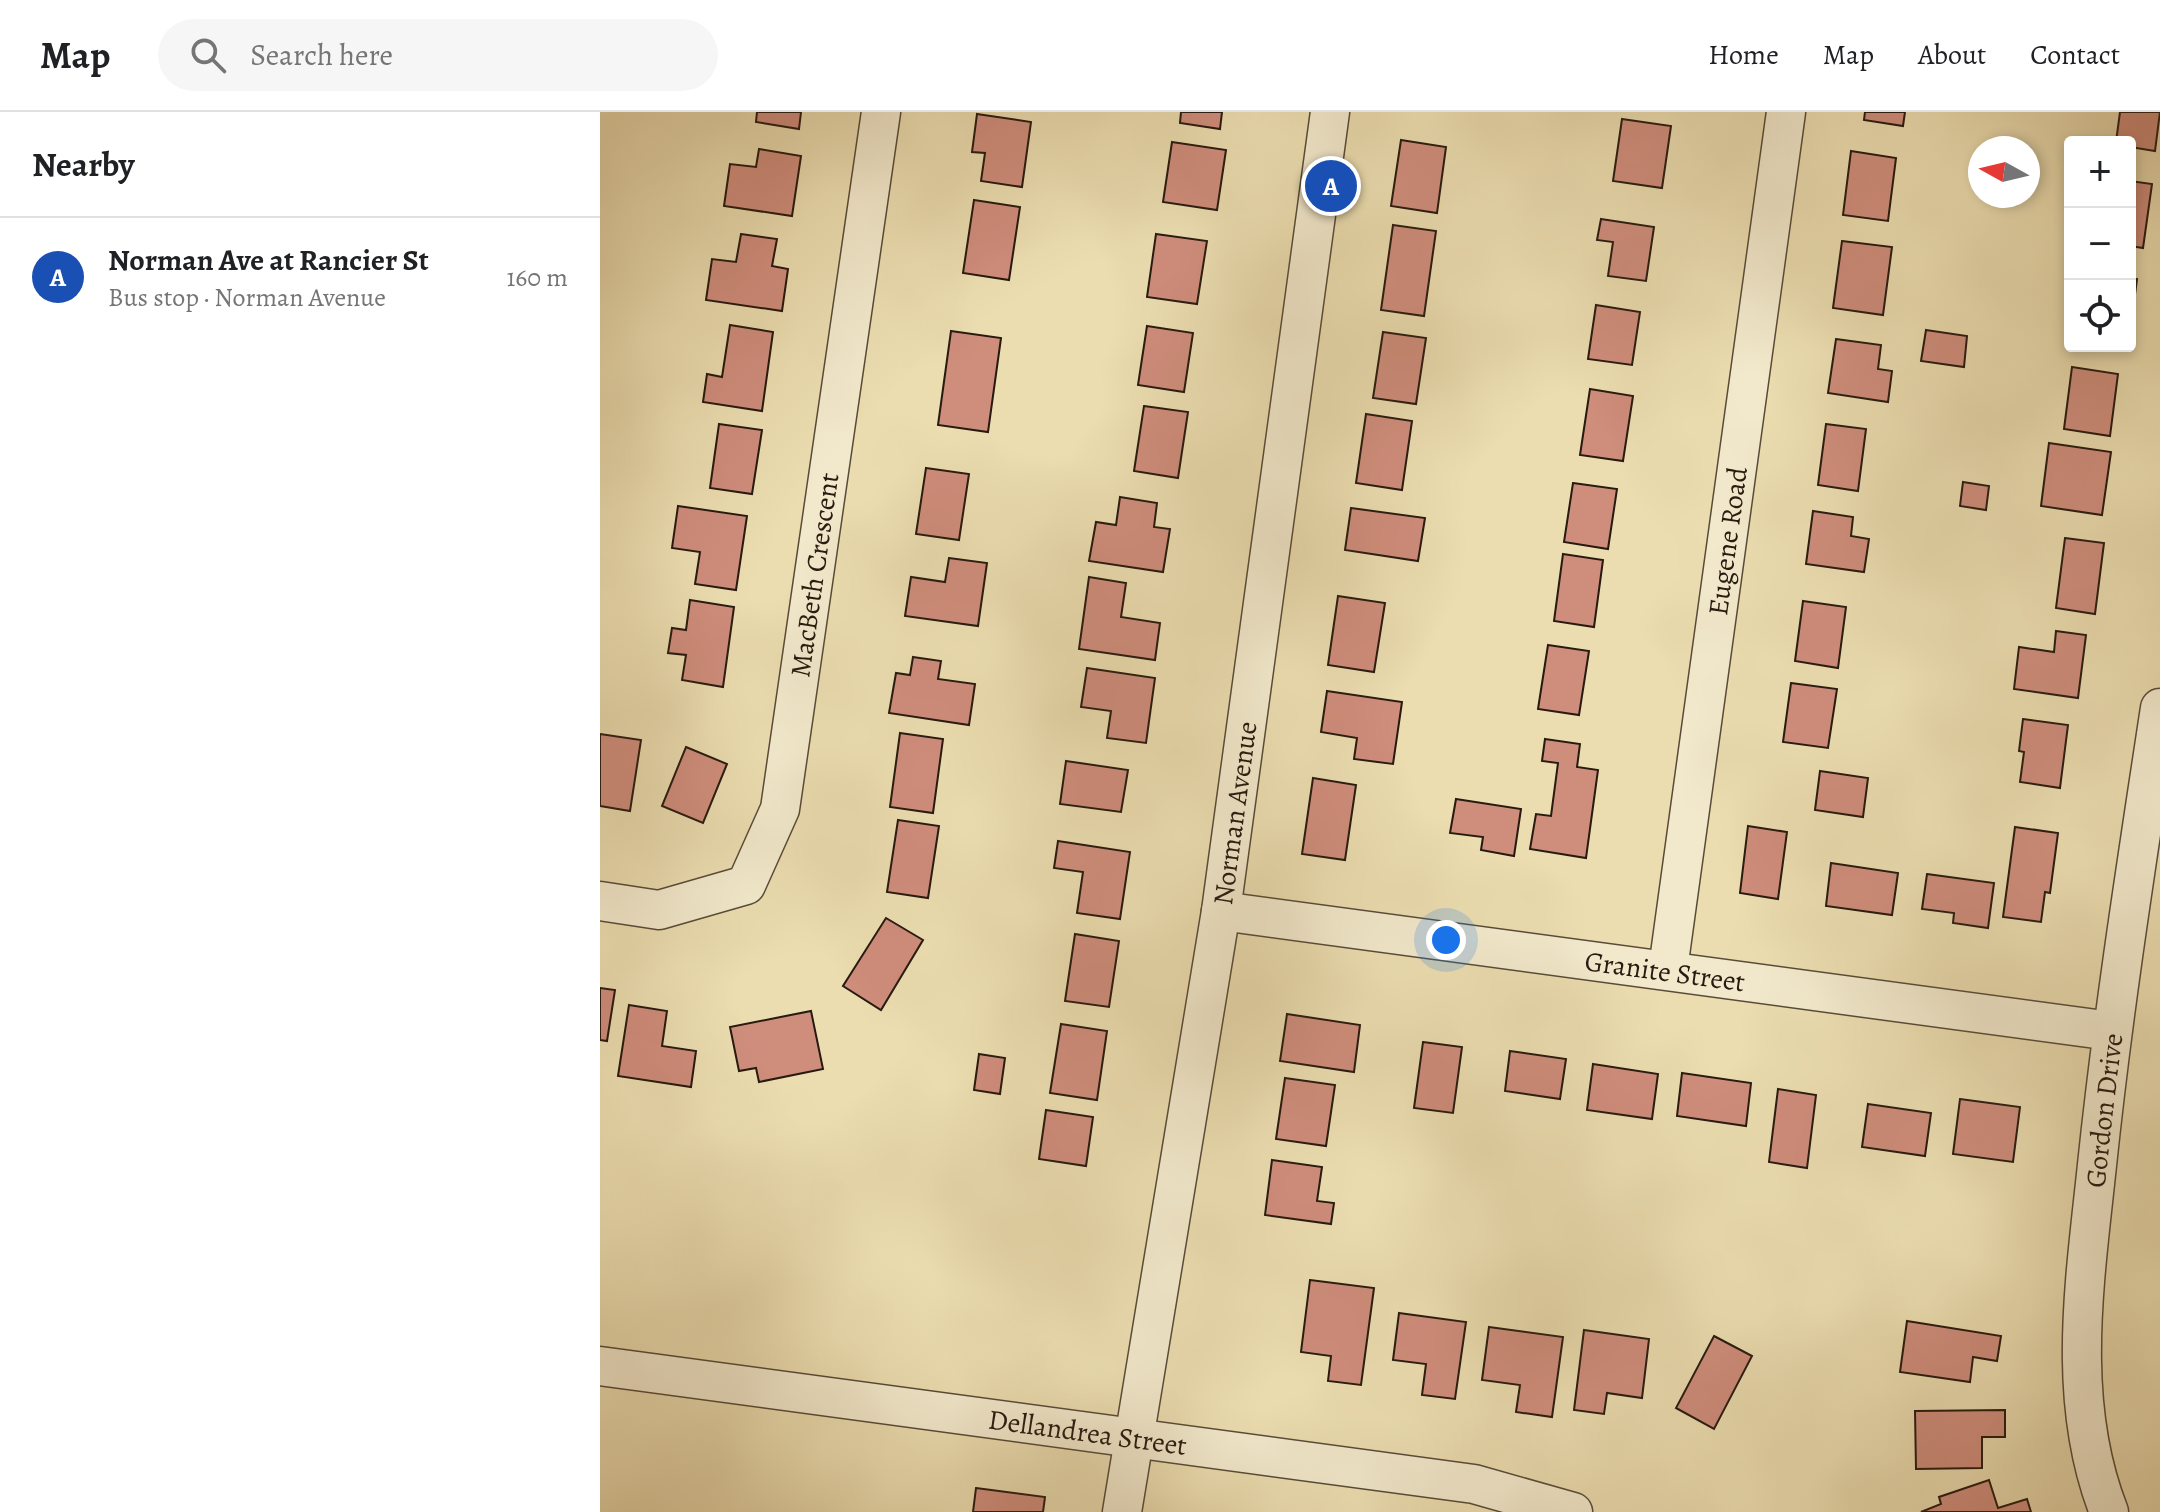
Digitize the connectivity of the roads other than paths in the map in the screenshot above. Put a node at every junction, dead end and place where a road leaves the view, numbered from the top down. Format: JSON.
{"nodes":[{"id":1,"x":881,"y":112,"type":"edge"},
{"id":2,"x":1330,"y":112,"type":"edge"},
{"id":3,"x":1786,"y":112,"type":"edge"},
{"id":4,"x":2160,"y":708,"type":"edge"},
{"id":5,"x":600,"y":901,"type":"edge"},
{"id":6,"x":1221,"y":911,"type":"junction"},
{"id":7,"x":1668,"y":969,"type":"junction"},
{"id":8,"x":2111,"y":1031,"type":"junction"},
{"id":9,"x":600,"y":1366,"type":"edge"},
{"id":10,"x":1132,"y":1436,"type":"junction"},
{"id":11,"x":1122,"y":1512,"type":"edge"},
{"id":12,"x":1573,"y":1512,"type":"edge"},
{"id":13,"x":2109,"y":1512,"type":"edge"}],
"edges":[{"from":1,"to":5,"type":"street","name":"MacBeth Crescent"},
{"from":2,"to":6,"type":"street","name":"Norman Avenue"},
{"from":3,"to":7,"type":"street","name":"Eugene Road"},
{"from":4,"to":8,"type":"street","name":"Gordon Drive"},
{"from":6,"to":7,"type":"street","name":"Granite Street"},
{"from":6,"to":10,"type":"street","name":"Norman Avenue"},
{"from":7,"to":8,"type":"street","name":"Granite Street"},
{"from":8,"to":13,"type":"street","name":"Gordon Drive"},
{"from":9,"to":10,"type":"street","name":"Dellandrea Street"},
{"from":10,"to":11,"type":"street","name":"Norman Avenue"},
{"from":10,"to":12,"type":"street","name":"Dellandrea Street"}]}
